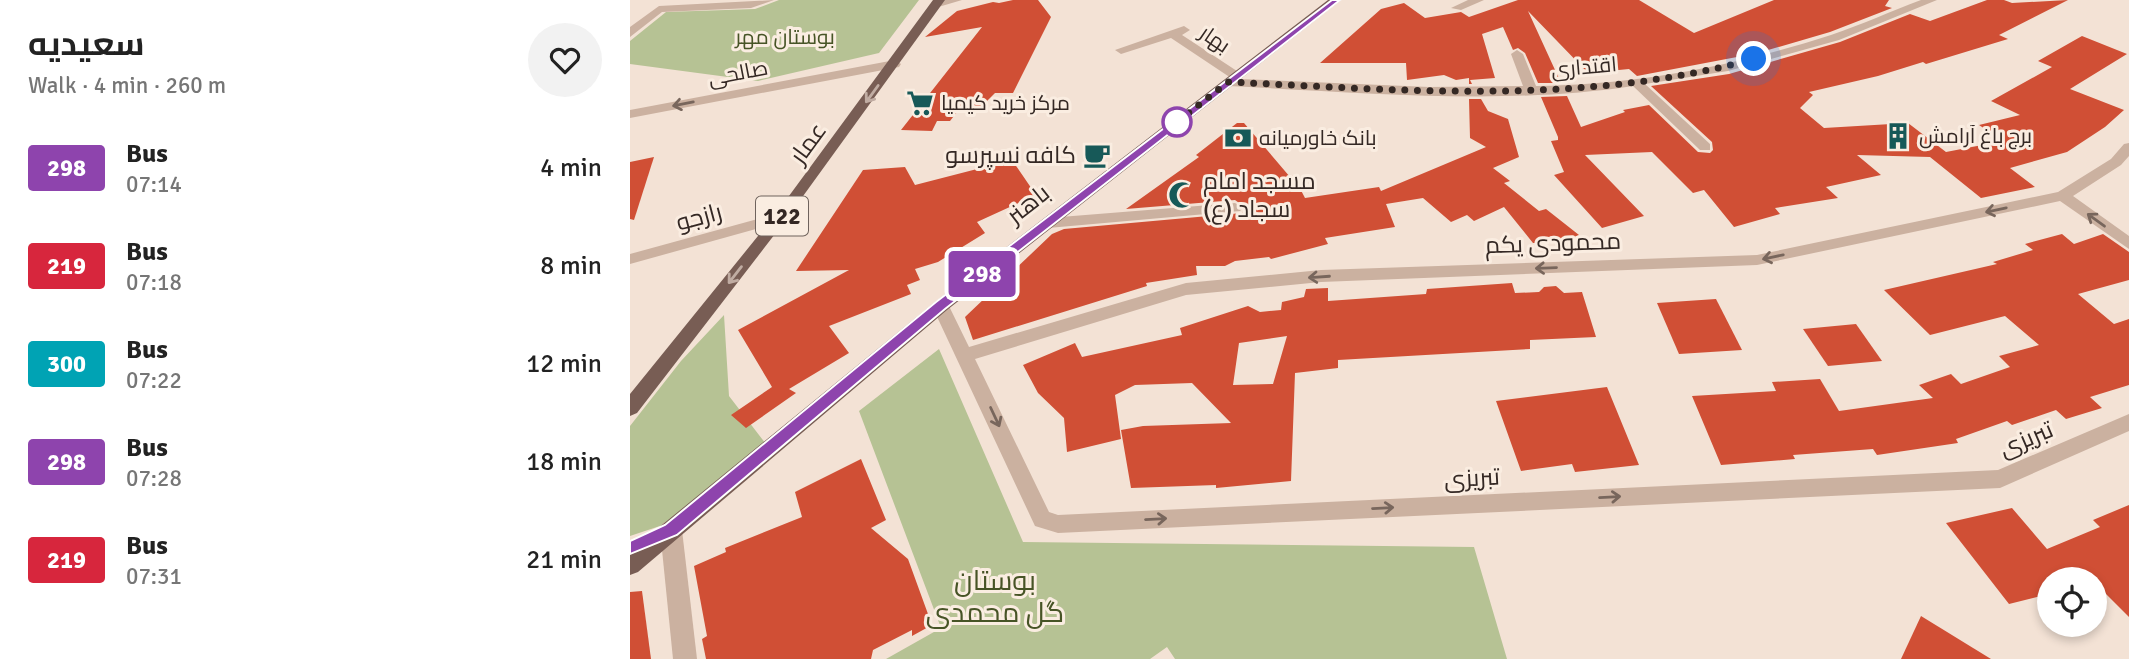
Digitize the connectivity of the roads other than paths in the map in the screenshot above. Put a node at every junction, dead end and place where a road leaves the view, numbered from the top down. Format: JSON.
{"nodes":[{"id":1,"x":768,"y":0,"type":"edge"},
{"id":2,"x":956,"y":0,"type":"edge"},
{"id":3,"x":1335,"y":0,"type":"edge"},
{"id":4,"x":1478,"y":0,"type":"edge"},
{"id":5,"x":1931,"y":0,"type":"edge"},
{"id":6,"x":937,"y":3,"type":"edge"},
{"id":7,"x":1457,"y":8,"type":"dead end"},
{"id":8,"x":630,"y":33,"type":"edge"},
{"id":9,"x":1121,"y":50,"type":"dead end"},
{"id":10,"x":1517,"y":54,"type":"dead end"},
{"id":11,"x":895,"y":64,"type":"junction"},
{"id":12,"x":1232,"y":79,"type":"junction"},
{"id":13,"x":1635,"y":81,"type":"junction"},
{"id":14,"x":1531,"y":90,"type":"junction"},
{"id":15,"x":630,"y":114,"type":"edge"},
{"id":16,"x":1705,"y":146,"type":"dead end"},
{"id":17,"x":2129,"y":147,"type":"edge"},
{"id":18,"x":2063,"y":196,"type":"junction"},
{"id":19,"x":1235,"y":208,"type":"dead end"},
{"id":20,"x":780,"y":218,"type":"junction"},
{"id":21,"x":1048,"y":222,"type":"junction"},
{"id":22,"x":2129,"y":244,"type":"edge"},
{"id":23,"x":630,"y":259,"type":"edge"},
{"id":24,"x":941,"y":306,"type":"junction"},
{"id":25,"x":966,"y":355,"type":"junction"},
{"id":26,"x":630,"y":408,"type":"edge"},
{"id":27,"x":2129,"y":422,"type":"edge"},
{"id":28,"x":671,"y":530,"type":"junction"},
{"id":29,"x":630,"y":546,"type":"edge"},
{"id":30,"x":630,"y":565,"type":"edge"},
{"id":31,"x":685,"y":659,"type":"edge"}],
"edges":[{"from":1,"to":8,"type":"street"},
{"from":2,"to":6,"type":"street"},
{"from":3,"to":12,"type":"main road","name":"باهنر"},
{"from":4,"to":7,"type":"street"},
{"from":5,"to":13,"type":"street","name":"اقتداری"},
{"from":6,"to":11,"type":"main road","name":"عمار","number":"122"},
{"from":9,"to":12,"type":"street","name":"بهار"},
{"from":10,"to":14,"type":"street"},
{"from":11,"to":15,"type":"street","name":"صالحی","one_way":true},
{"from":11,"to":20,"type":"main road","name":"عمار","number":"122","one_way":true},
{"from":12,"to":14,"type":"street","name":"اقتداری"},
{"from":12,"to":21,"type":"main road","name":"باهنر"},
{"from":13,"to":14,"type":"street","name":"اقتداری"},
{"from":13,"to":16,"type":"street"},
{"from":17,"to":18,"type":"street","name":"محمودی یکم"},
{"from":22,"to":18,"type":"street","one_way":true},
{"from":18,"to":25,"type":"street","name":"محمودی یکم","one_way":true},
{"from":19,"to":21,"type":"street"},
{"from":20,"to":23,"type":"street","name":"رازجو"},
{"from":20,"to":26,"type":"main road","name":"عمار","number":"122","one_way":true},
{"from":21,"to":24,"type":"main road","name":"باهنر"},
{"from":24,"to":25,"type":"street","name":"تبریزی"},
{"from":24,"to":28,"type":"main road","name":"باهنر"},
{"from":25,"to":27,"type":"street","name":"تبریزی","one_way":true},
{"from":28,"to":29,"type":"main road"},
{"from":28,"to":30,"type":"main road","name":"باهنر"},
{"from":28,"to":31,"type":"street"}]}
